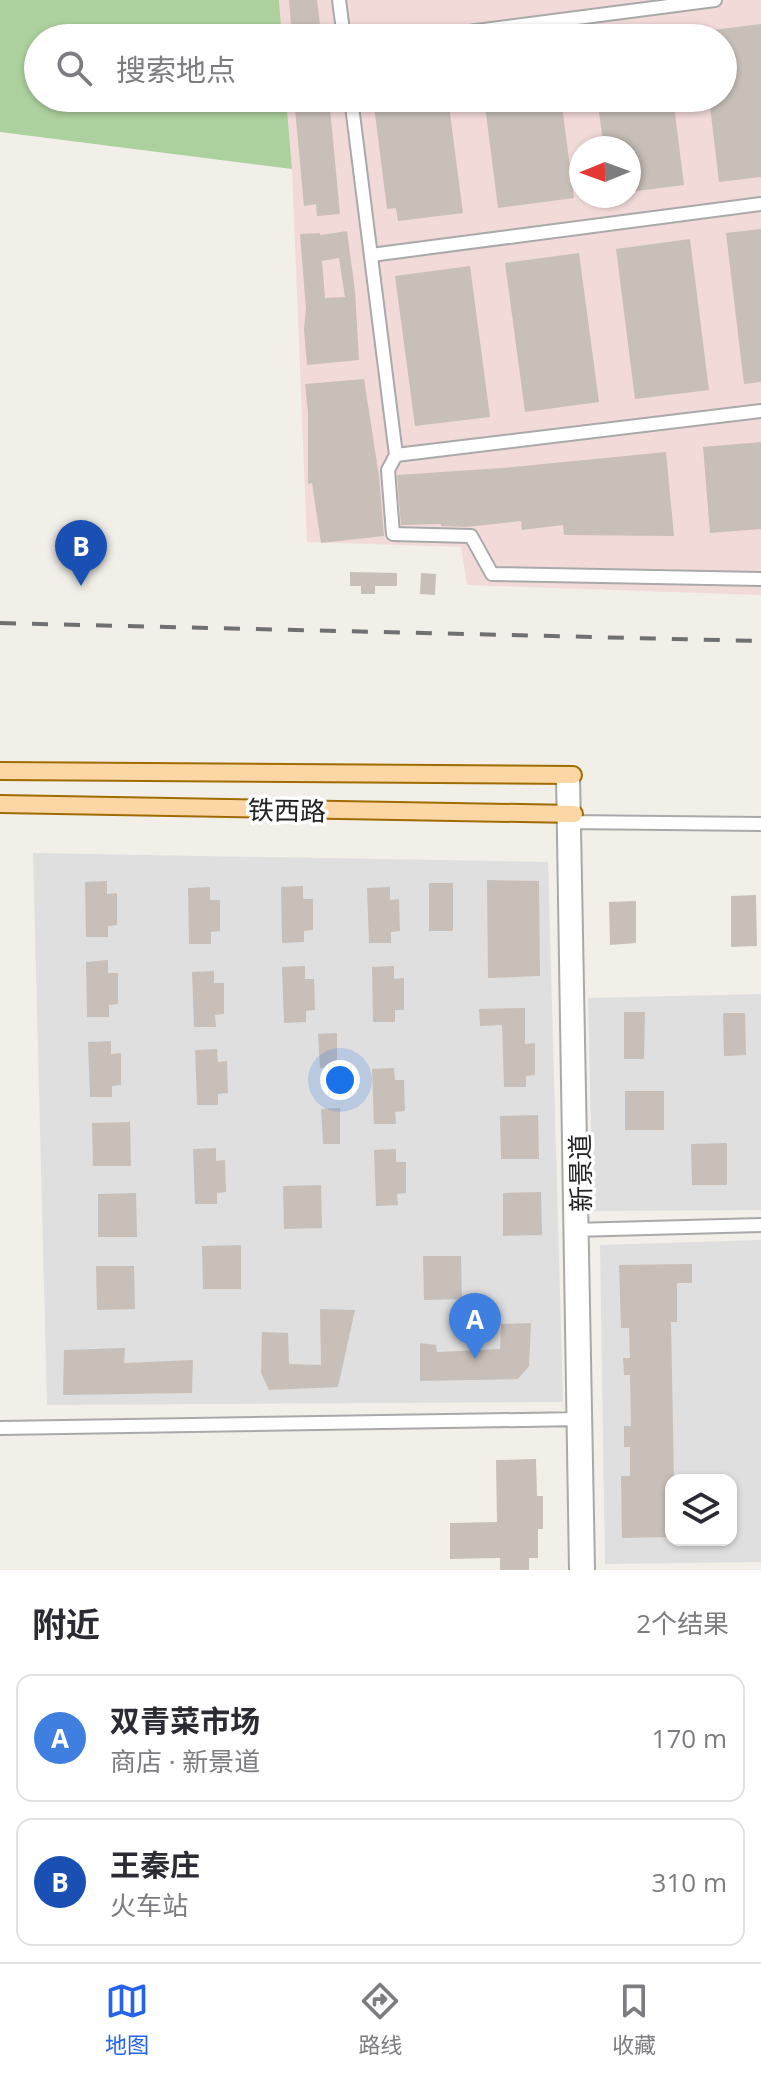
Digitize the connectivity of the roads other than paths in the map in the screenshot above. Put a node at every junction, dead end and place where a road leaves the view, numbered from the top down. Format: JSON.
{"nodes":[{"id":1,"x":339,"y":0,"type":"edge"},
{"id":2,"x":715,"y":0,"type":"edge"},
{"id":3,"x":342,"y":24,"type":"edge"},
{"id":4,"x":530,"y":24,"type":"edge"},
{"id":5,"x":353,"y":112,"type":"edge"},
{"id":6,"x":761,"y":204,"type":"edge"},
{"id":7,"x":371,"y":255,"type":"junction"},
{"id":8,"x":761,"y":411,"type":"edge"},
{"id":9,"x":396,"y":455,"type":"junction"},
{"id":10,"x":761,"y":579,"type":"edge"},
{"id":11,"x":0,"y":771,"type":"edge"},
{"id":12,"x":568,"y":776,"type":"joint"},
{"id":13,"x":0,"y":804,"type":"edge"},
{"id":14,"x":569,"y":818,"type":"junction"},
{"id":15,"x":761,"y":824,"type":"edge"},
{"id":16,"x":761,"y":1225,"type":"edge"},
{"id":17,"x":575,"y":1230,"type":"junction"},
{"id":18,"x":579,"y":1419,"type":"junction"},
{"id":19,"x":0,"y":1428,"type":"edge"},
{"id":20,"x":576,"y":1570,"type":"edge"},
{"id":21,"x":588,"y":1570,"type":"edge"}],
"edges":[{"from":1,"to":3,"type":"street"},
{"from":2,"to":4,"type":"street"},
{"from":5,"to":7,"type":"street"},
{"from":6,"to":7,"type":"street"},
{"from":7,"to":9,"type":"street"},
{"from":8,"to":9,"type":"street"},
{"from":9,"to":10,"type":"street"},
{"from":11,"to":12,"type":"main road","name":"铁西路"},
{"from":12,"to":14,"type":"street","name":"新景道"},
{"from":13,"to":14,"type":"main road","name":"铁西路"},
{"from":14,"to":15,"type":"street"},
{"from":14,"to":17,"type":"street","name":"新景道"},
{"from":16,"to":17,"type":"street"},
{"from":17,"to":18,"type":"street","name":"新景道"},
{"from":18,"to":19,"type":"street"},
{"from":18,"to":20,"type":"street","name":"新景道"},
{"from":18,"to":21,"type":"street","name":"新景道"}]}
